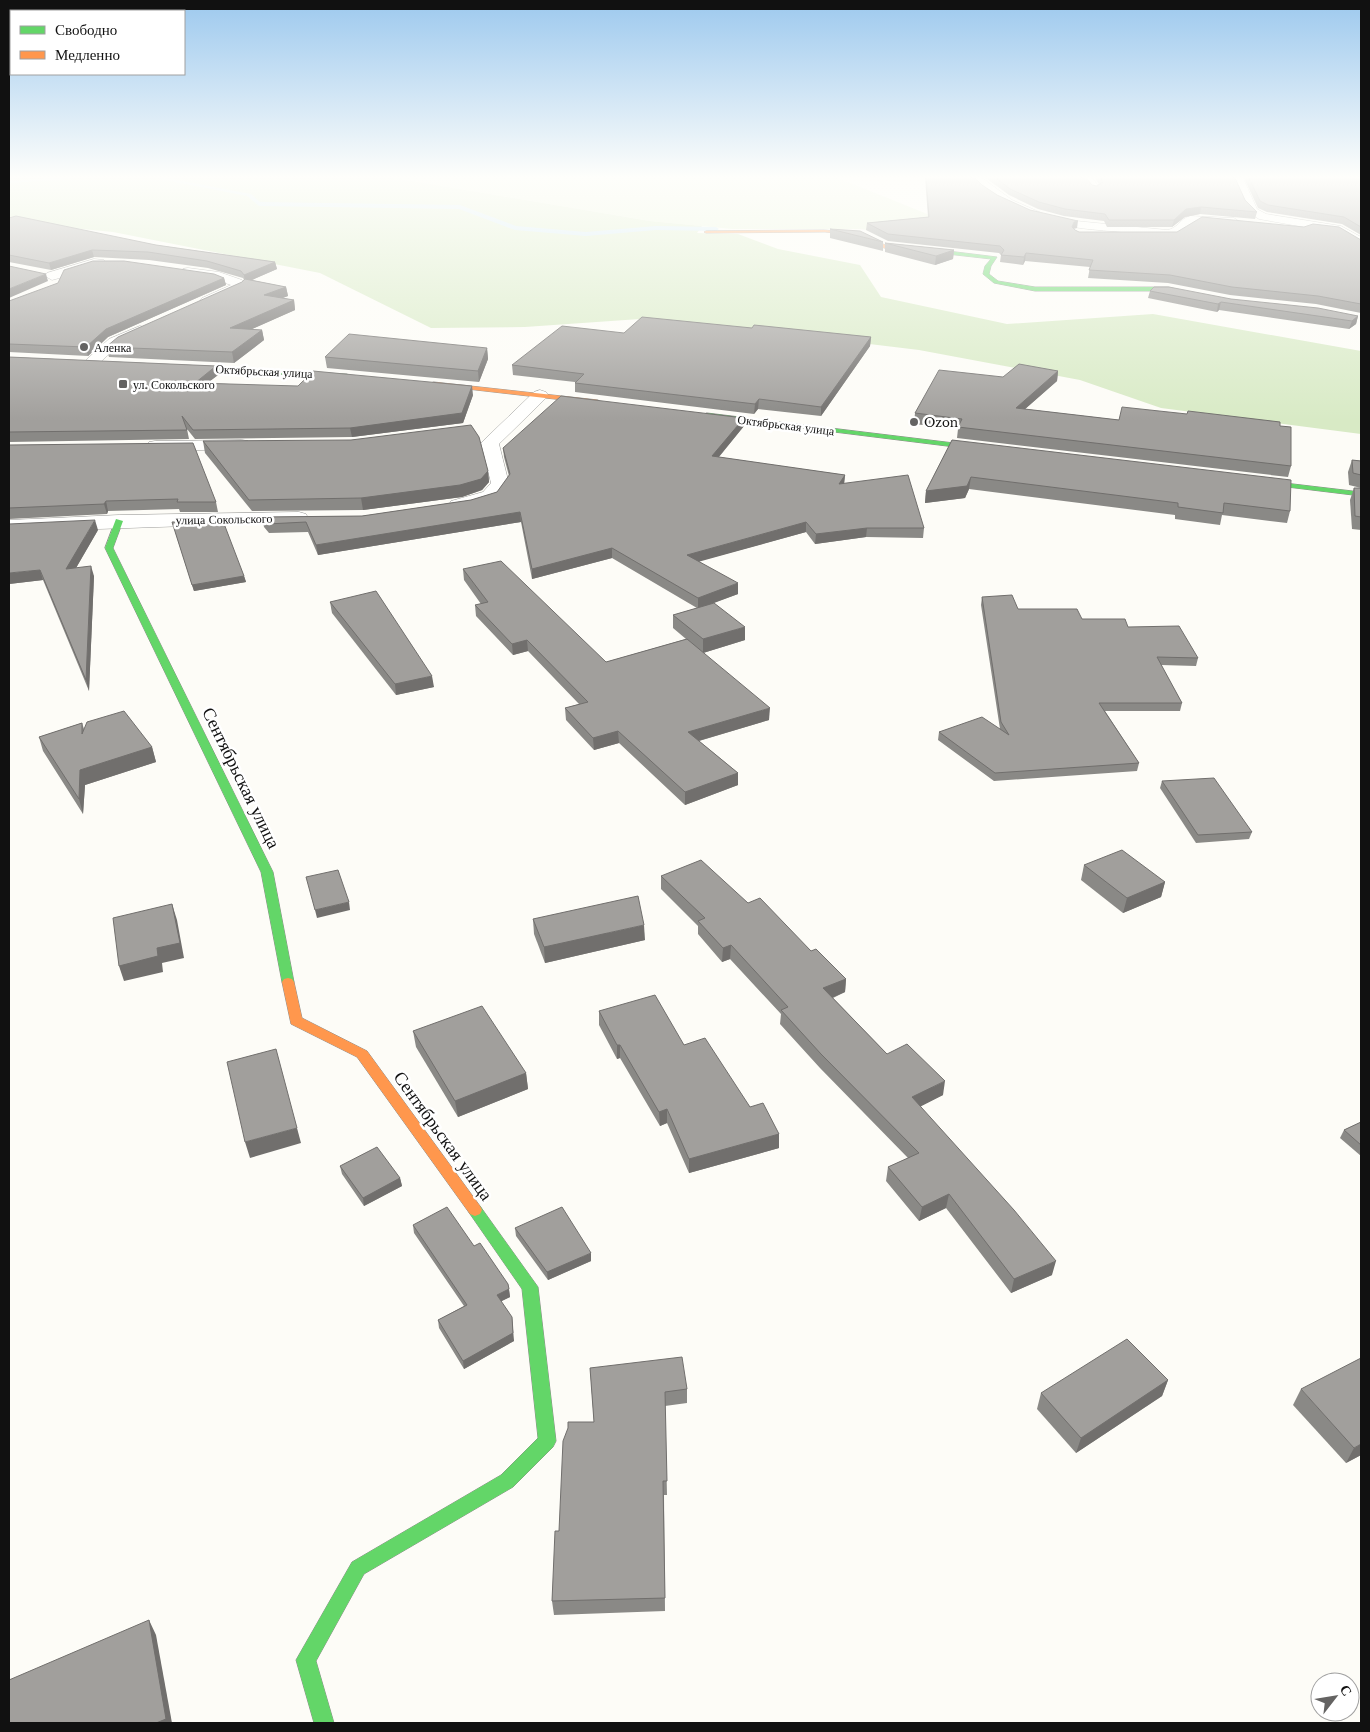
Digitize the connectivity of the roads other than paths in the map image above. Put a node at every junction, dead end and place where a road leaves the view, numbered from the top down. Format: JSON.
{"nodes":[{"id":1,"x":995,"y":259,"type":"edge"},
{"id":2,"x":110,"y":263,"type":"edge"},
{"id":3,"x":173,"y":270,"type":"edge"},
{"id":4,"x":45,"y":290,"type":"edge"},
{"id":5,"x":1203,"y":296,"type":"edge"},
{"id":6,"x":194,"y":307,"type":"edge"},
{"id":7,"x":150,"y":326,"type":"edge"},
{"id":8,"x":75,"y":363,"type":"edge"},
{"id":9,"x":90,"y":364,"type":"junction"},
{"id":10,"x":110,"y":365,"type":"edge"},
{"id":11,"x":168,"y":367,"type":"edge"},
{"id":12,"x":359,"y":377,"type":"edge"},
{"id":13,"x":424,"y":383,"type":"edge"},
{"id":14,"x":540,"y":395,"type":"junction"},
{"id":15,"x":612,"y":404,"type":"edge"},
{"id":16,"x":698,"y":414,"type":"edge"},
{"id":17,"x":507,"y":428,"type":"junction"},
{"id":18,"x":477,"y":429,"type":"dead end"},
{"id":19,"x":254,"y":445,"type":"edge"},
{"id":20,"x":136,"y":446,"type":"edge"},
{"id":21,"x":996,"y":450,"type":"edge"},
{"id":22,"x":1243,"y":480,"type":"edge"},
{"id":23,"x":1361,"y":494,"type":"edge"},
{"id":24,"x":437,"y":507,"type":"edge"},
{"id":25,"x":314,"y":518,"type":"edge"},
{"id":26,"x":120,"y":521,"type":"junction"},
{"id":27,"x":9,"y":526,"type":"edge"},
{"id":28,"x":324,"y":1723,"type":"edge"}],
"edges":[{"from":1,"to":5,"type":"street"},
{"from":2,"to":4,"type":"street"},
{"from":3,"to":6,"type":"street"},
{"from":7,"to":9,"type":"street"},
{"from":8,"to":9,"type":"street"},
{"from":9,"to":10,"type":"street"},
{"from":11,"to":12,"type":"street","name":"Октябрьская улица"},
{"from":13,"to":14,"type":"street"},
{"from":14,"to":15,"type":"street"},
{"from":14,"to":17,"type":"street"},
{"from":16,"to":21,"type":"street","name":"Октябрьская улица"},
{"from":17,"to":18,"type":"street"},
{"from":17,"to":24,"type":"street"},
{"from":19,"to":20,"type":"street"},
{"from":22,"to":23,"type":"street"},
{"from":25,"to":26,"type":"street","name":"улица Сокольского"},
{"from":26,"to":27,"type":"street","name":"улица Сокольского"},
{"from":26,"to":28,"type":"street","name":"Сентябрьская улица"}]}
